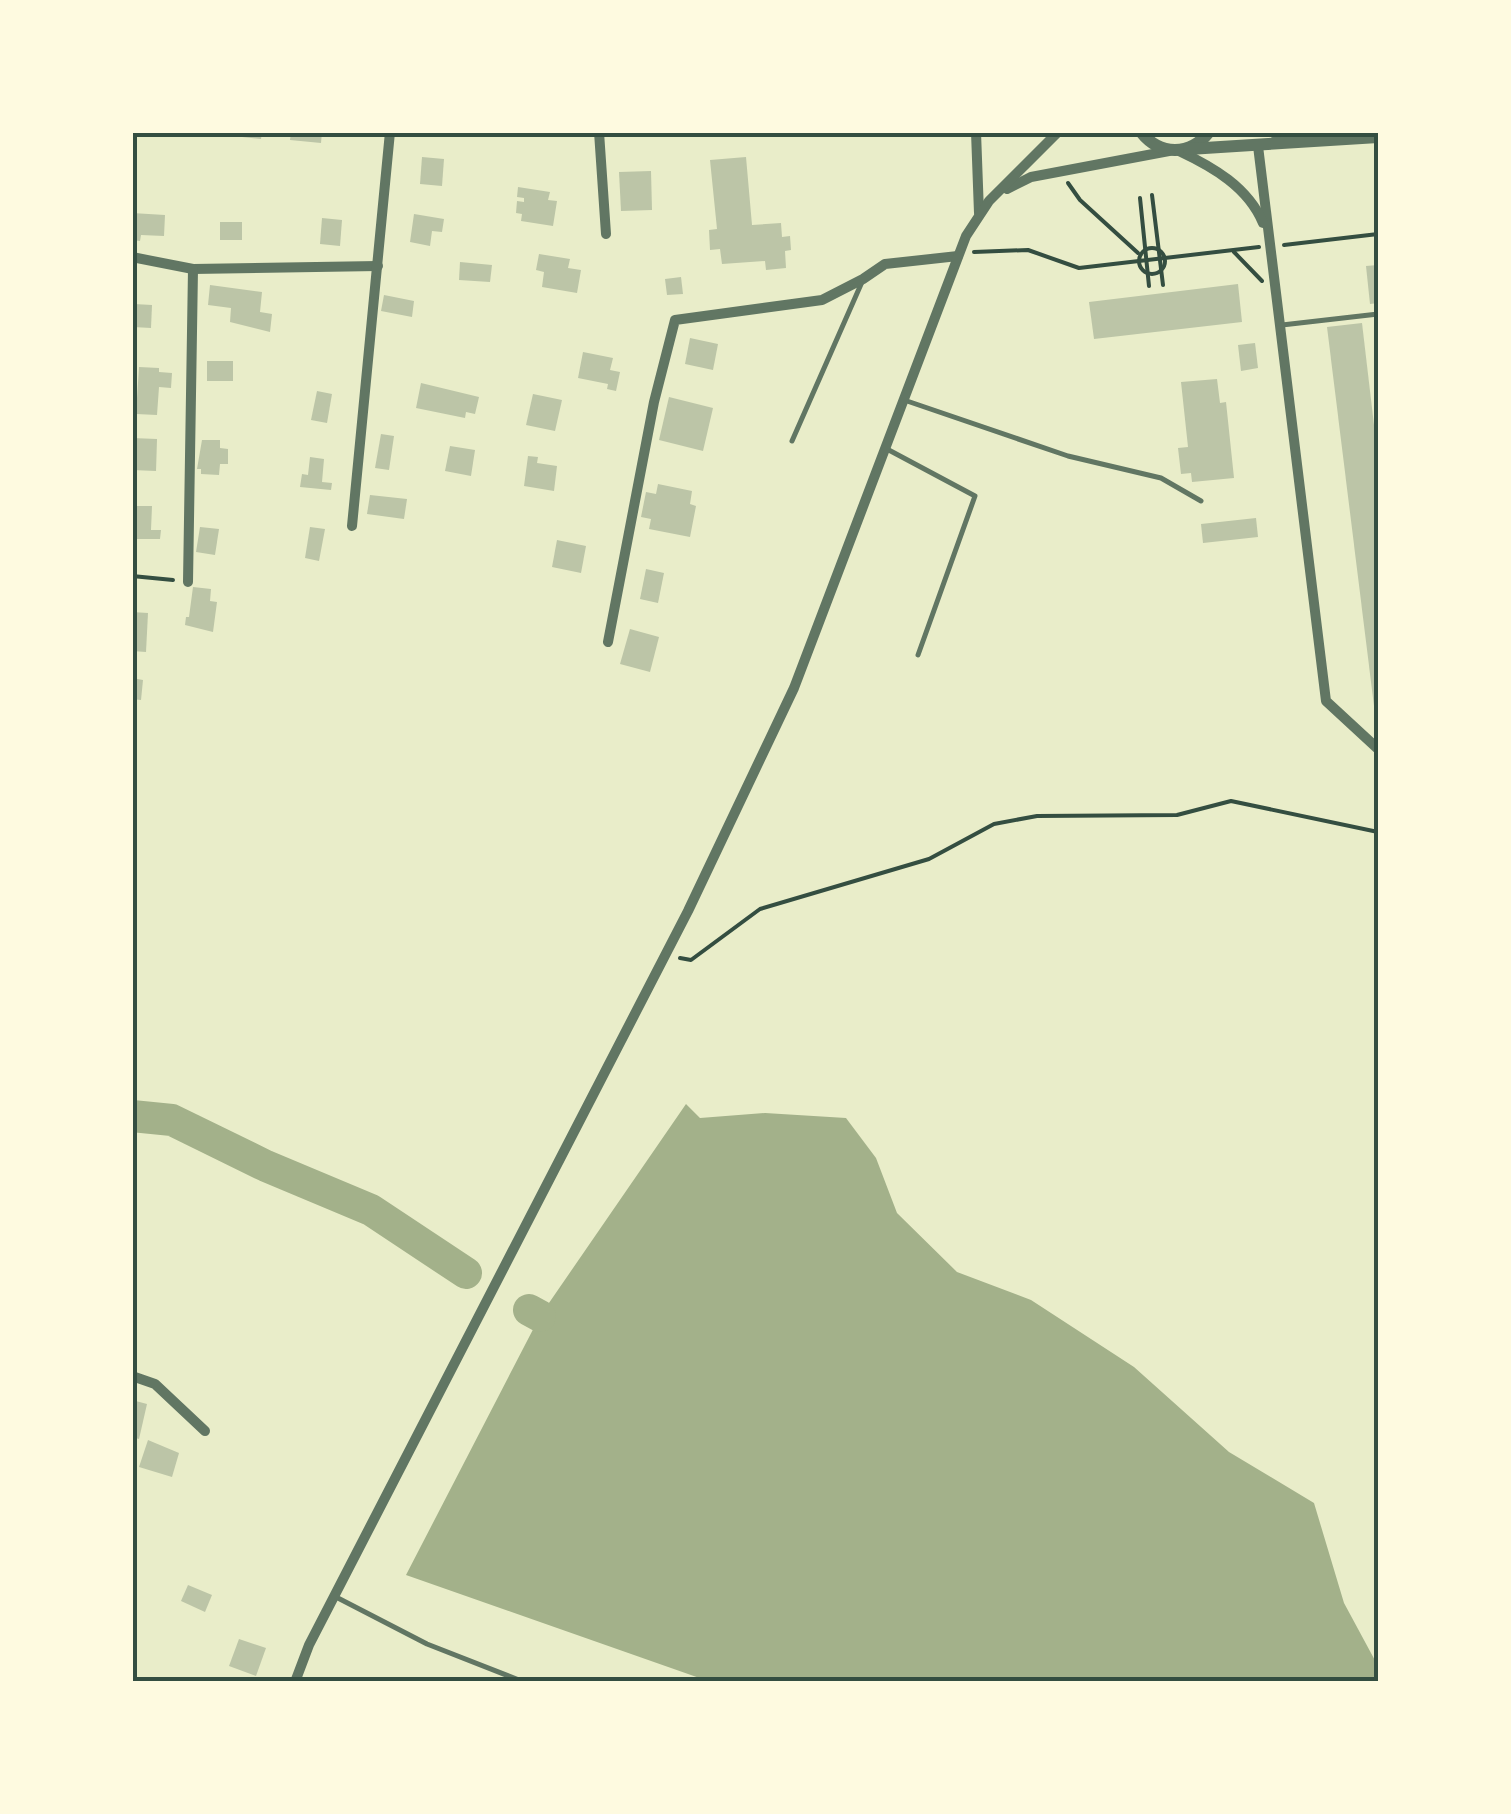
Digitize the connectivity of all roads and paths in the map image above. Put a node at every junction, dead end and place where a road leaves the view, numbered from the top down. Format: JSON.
{"nodes":[{"id":1,"x":390,"y":132,"type":"edge"},
{"id":2,"x":598,"y":132,"type":"edge"},
{"id":3,"x":976,"y":132,"type":"edge"},
{"id":4,"x":1058,"y":132,"type":"edge"},
{"id":5,"x":1141,"y":132,"type":"edge"},
{"id":6,"x":1208,"y":132,"type":"edge"},
{"id":7,"x":1274,"y":132,"type":"edge"},
{"id":8,"x":1378,"y":137,"type":"edge"},
{"id":9,"x":1303,"y":144,"type":"junction"},
{"id":10,"x":1258,"y":146,"type":"junction"},
{"id":11,"x":1180,"y":150,"type":"junction"},
{"id":12,"x":1066,"y":170,"type":"junction"},
{"id":13,"x":1152,"y":195,"type":"dead end"},
{"id":14,"x":1140,"y":198,"type":"dead end"},
{"id":15,"x":990,"y":201,"type":"junction"},
{"id":16,"x":980,"y":214,"type":"junction"},
{"id":17,"x":606,"y":234,"type":"dead end"},
{"id":18,"x":1378,"y":234,"type":"edge"},
{"id":19,"x":1268,"y":241,"type":"junction"},
{"id":20,"x":1145,"y":250,"type":"junction"},
{"id":21,"x":1232,"y":250,"type":"junction"},
{"id":22,"x":1159,"y":251,"type":"junction"},
{"id":23,"x":1138,"y":253,"type":"junction"},
{"id":24,"x":958,"y":256,"type":"junction"},
{"id":25,"x":132,"y":257,"type":"edge"},
{"id":26,"x":1160,"y":260,"type":"junction"},
{"id":27,"x":1168,"y":260,"type":"junction"},
{"id":28,"x":1146,"y":262,"type":"junction"},
{"id":29,"x":1138,"y":263,"type":"junction"},
{"id":30,"x":378,"y":266,"type":"junction"},
{"id":31,"x":193,"y":269,"type":"junction"},
{"id":32,"x":1161,"y":270,"type":"junction"},
{"id":33,"x":1147,"y":272,"type":"junction"},
{"id":34,"x":863,"y":280,"type":"junction"},
{"id":35,"x":1163,"y":284,"type":"dead end"},
{"id":36,"x":1265,"y":284,"type":"dead end"},
{"id":37,"x":1148,"y":286,"type":"dead end"},
{"id":38,"x":1378,"y":314,"type":"edge"},
{"id":39,"x":1279,"y":325,"type":"junction"},
{"id":40,"x":904,"y":400,"type":"junction"},
{"id":41,"x":792,"y":441,"type":"dead end"},
{"id":42,"x":885,"y":448,"type":"junction"},
{"id":43,"x":1201,"y":501,"type":"dead end"},
{"id":44,"x":352,"y":526,"type":"dead end"},
{"id":45,"x":132,"y":576,"type":"edge"},
{"id":46,"x":188,"y":582,"type":"joint"},
{"id":47,"x":608,"y":642,"type":"dead end"},
{"id":48,"x":918,"y":656,"type":"dead end"},
{"id":49,"x":1378,"y":749,"type":"edge"},
{"id":50,"x":1378,"y":832,"type":"edge"},
{"id":51,"x":665,"y":955,"type":"junction"},
{"id":52,"x":132,"y":1376,"type":"edge"},
{"id":53,"x":204,"y":1430,"type":"dead end"},
{"id":54,"x":334,"y":1596,"type":"junction"},
{"id":55,"x":295,"y":1682,"type":"edge"},
{"id":56,"x":524,"y":1682,"type":"edge"}],
"edges":[{"from":1,"to":30,"type":"street"},
{"from":2,"to":17,"type":"street"},
{"from":3,"to":16,"type":"street"},
{"from":4,"to":15,"type":"street"},
{"from":5,"to":11,"type":"street"},
{"from":6,"to":11,"type":"street"},
{"from":7,"to":9,"type":"street"},
{"from":8,"to":9,"type":"street"},
{"from":9,"to":10,"type":"street"},
{"from":10,"to":11,"type":"street"},
{"from":10,"to":19,"type":"street"},
{"from":11,"to":12,"type":"street"},
{"from":11,"to":19,"type":"street"},
{"from":12,"to":15,"type":"street"},
{"from":12,"to":23,"type":"path"},
{"from":13,"to":22,"type":"path"},
{"from":14,"to":20,"type":"path"},
{"from":15,"to":16,"type":"street"},
{"from":16,"to":24,"type":"street"},
{"from":18,"to":19,"type":"path"},
{"from":19,"to":21,"type":"path"},
{"from":19,"to":39,"type":"street"},
{"from":20,"to":22,"type":"path"},
{"from":20,"to":23,"type":"path"},
{"from":20,"to":28,"type":"path"},
{"from":21,"to":27,"type":"path"},
{"from":21,"to":36,"type":"path"},
{"from":22,"to":26,"type":"path"},
{"from":22,"to":27,"type":"path"},
{"from":23,"to":29,"type":"path"},
{"from":24,"to":29,"type":"path"},
{"from":24,"to":34,"type":"street"},
{"from":24,"to":40,"type":"street"},
{"from":25,"to":31,"type":"street"},
{"from":26,"to":27,"type":"path"},
{"from":26,"to":28,"type":"path"},
{"from":26,"to":32,"type":"path"},
{"from":27,"to":32,"type":"path"},
{"from":28,"to":29,"type":"path"},
{"from":28,"to":33,"type":"path"},
{"from":29,"to":33,"type":"path"},
{"from":30,"to":31,"type":"street"},
{"from":30,"to":44,"type":"street"},
{"from":31,"to":46,"type":"street"},
{"from":32,"to":33,"type":"path"},
{"from":32,"to":35,"type":"path"},
{"from":33,"to":37,"type":"path"},
{"from":34,"to":41,"type":"lane"},
{"from":34,"to":47,"type":"street"},
{"from":38,"to":39,"type":"lane"},
{"from":39,"to":49,"type":"street"},
{"from":40,"to":42,"type":"street"},
{"from":40,"to":43,"type":"lane"},
{"from":42,"to":48,"type":"lane"},
{"from":42,"to":51,"type":"street"},
{"from":45,"to":46,"type":"path"},
{"from":50,"to":51,"type":"path"},
{"from":51,"to":54,"type":"street"},
{"from":52,"to":53,"type":"street"},
{"from":54,"to":55,"type":"street"},
{"from":54,"to":56,"type":"lane"}]}
